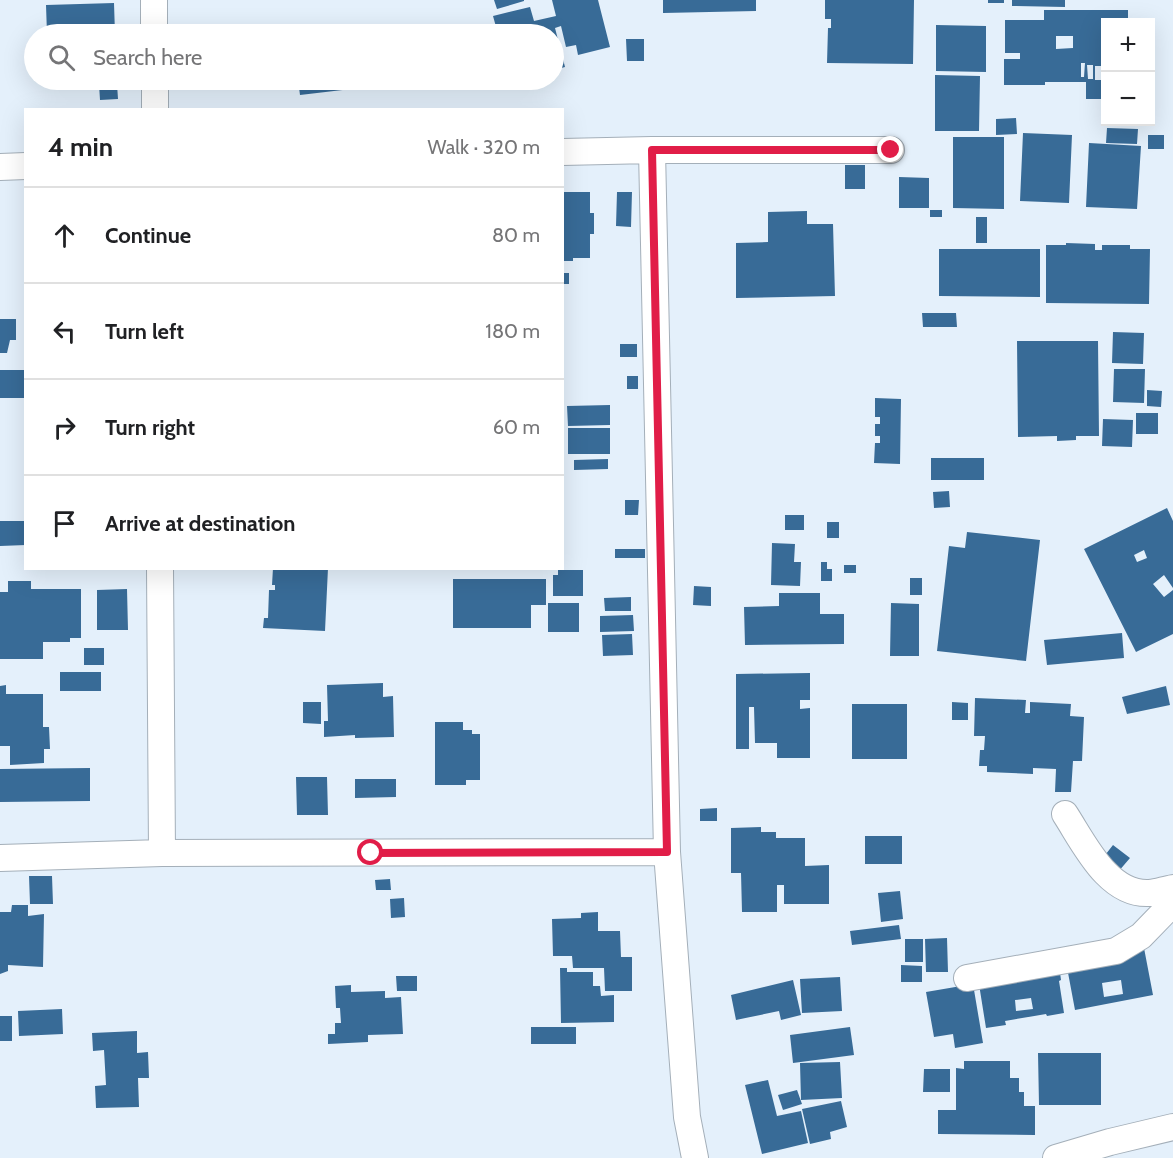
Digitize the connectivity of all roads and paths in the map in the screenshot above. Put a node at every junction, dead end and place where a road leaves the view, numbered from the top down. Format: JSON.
{"nodes":[{"id":1,"x":154,"y":0,"type":"edge"},
{"id":2,"x":154,"y":24,"type":"edge"},
{"id":3,"x":155,"y":90,"type":"edge"},
{"id":4,"x":155,"y":108,"type":"edge"},
{"id":5,"x":652,"y":150,"type":"junction"},
{"id":6,"x":891,"y":150,"type":"dead end"},
{"id":7,"x":564,"y":152,"type":"edge"},
{"id":8,"x":24,"y":166,"type":"edge"},
{"id":9,"x":0,"y":167,"type":"edge"},
{"id":10,"x":159,"y":570,"type":"edge"},
{"id":11,"x":1065,"y":814,"type":"dead end"},
{"id":12,"x":667,"y":852,"type":"junction"},
{"id":13,"x":162,"y":853,"type":"junction"},
{"id":14,"x":0,"y":858,"type":"edge"},
{"id":15,"x":1173,"y":888,"type":"edge"},
{"id":16,"x":1173,"y":903,"type":"edge"},
{"id":17,"x":968,"y":978,"type":"dead end"},
{"id":18,"x":1173,"y":1127,"type":"edge"},
{"id":19,"x":695,"y":1158,"type":"edge"},
{"id":20,"x":1056,"y":1158,"type":"edge"}],
"edges":[{"from":1,"to":2,"type":"street"},
{"from":3,"to":4,"type":"street"},
{"from":5,"to":6,"type":"street"},
{"from":5,"to":7,"type":"street"},
{"from":5,"to":12,"type":"street"},
{"from":8,"to":9,"type":"street"},
{"from":10,"to":13,"type":"street"},
{"from":11,"to":15,"type":"street"},
{"from":12,"to":13,"type":"street"},
{"from":12,"to":19,"type":"street"},
{"from":13,"to":14,"type":"street"},
{"from":16,"to":17,"type":"street"},
{"from":18,"to":20,"type":"street"}]}
